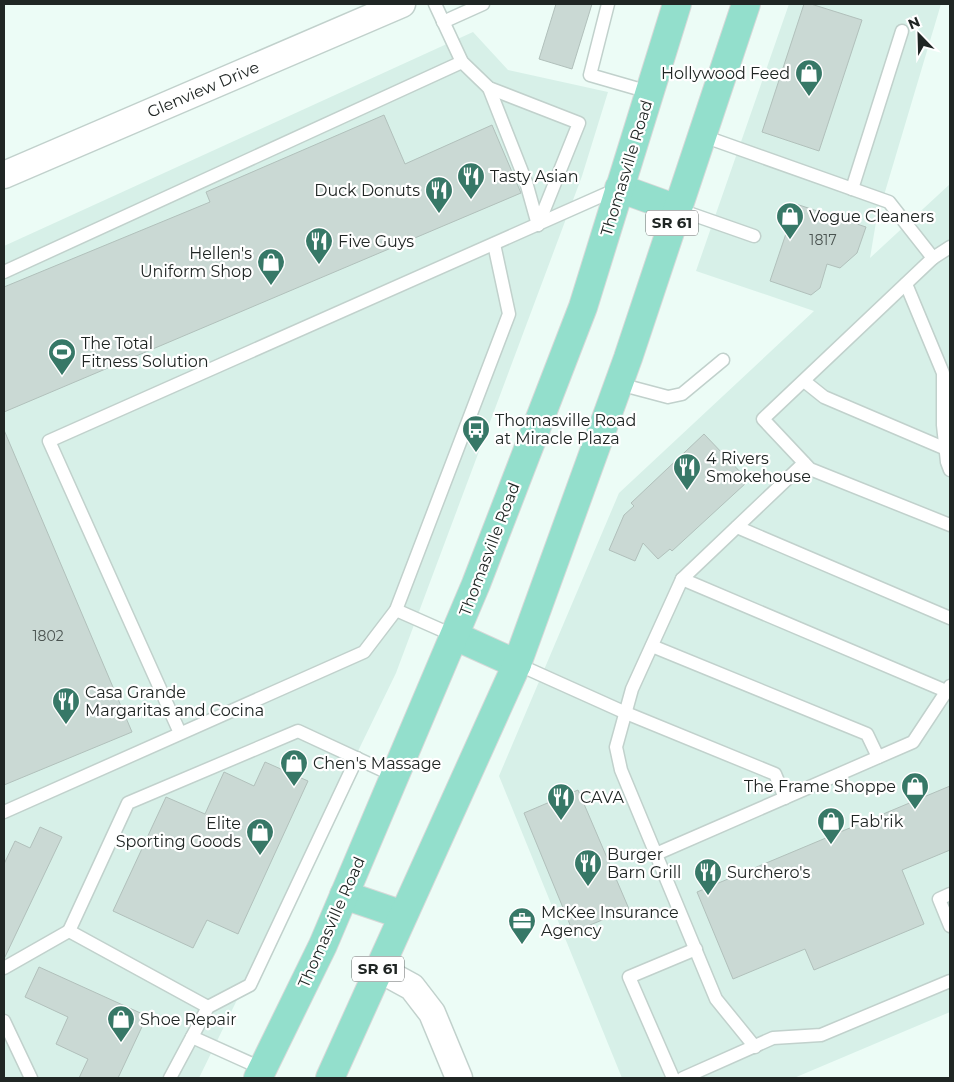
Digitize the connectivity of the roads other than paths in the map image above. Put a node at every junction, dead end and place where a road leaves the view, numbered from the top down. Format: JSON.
{"nodes":[{"id":1,"x":402,"y":4,"type":"edge"},
{"id":2,"x":435,"y":4,"type":"edge"},
{"id":3,"x":483,"y":4,"type":"edge"},
{"id":4,"x":608,"y":4,"type":"edge"},
{"id":5,"x":677,"y":4,"type":"edge"},
{"id":6,"x":746,"y":4,"type":"edge"},
{"id":7,"x":443,"y":22,"type":"junction"},
{"id":8,"x":902,"y":31,"type":"dead end"},
{"id":9,"x":462,"y":62,"type":"junction"},
{"id":10,"x":489,"y":88,"type":"junction"},
{"id":11,"x":650,"y":92,"type":"junction"},
{"id":12,"x":703,"y":136,"type":"junction"},
{"id":13,"x":4,"y":175,"type":"edge"},
{"id":14,"x":620,"y":188,"type":"junction"},
{"id":15,"x":852,"y":189,"type":"junction"},
{"id":16,"x":677,"y":209,"type":"junction"},
{"id":17,"x":538,"y":225,"type":"junction"},
{"id":18,"x":754,"y":236,"type":"dead end"},
{"id":19,"x":494,"y":244,"type":"junction"},
{"id":20,"x":950,"y":247,"type":"edge"},
{"id":21,"x":933,"y":258,"type":"junction"},
{"id":22,"x":4,"y":272,"type":"edge"},
{"id":23,"x":906,"y":284,"type":"junction"},
{"id":24,"x":723,"y":360,"type":"dead end"},
{"id":25,"x":947,"y":371,"type":"edge"},
{"id":26,"x":804,"y":380,"type":"junction"},
{"id":27,"x":618,"y":384,"type":"junction"},
{"id":28,"x":946,"y":449,"type":"junction"},
{"id":29,"x":804,"y":463,"type":"junction"},
{"id":30,"x":950,"y":470,"type":"edge"},
{"id":31,"x":950,"y":525,"type":"edge"},
{"id":32,"x":737,"y":527,"type":"junction"},
{"id":33,"x":682,"y":579,"type":"junction"},
{"id":34,"x":396,"y":610,"type":"junction"},
{"id":35,"x":950,"y":618,"type":"edge"},
{"id":36,"x":455,"y":636,"type":"junction"},
{"id":37,"x":652,"y":646,"type":"junction"},
{"id":38,"x":517,"y":664,"type":"junction"},
{"id":39,"x":948,"y":688,"type":"edge"},
{"id":40,"x":626,"y":713,"type":"junction"},
{"id":41,"x":180,"y":733,"type":"junction"},
{"id":42,"x":357,"y":758,"type":"junction"},
{"id":43,"x":878,"y":758,"type":"junction"},
{"id":44,"x":395,"y":776,"type":"junction"},
{"id":45,"x":785,"y":798,"type":"junction"},
{"id":46,"x":4,"y":812,"type":"edge"},
{"id":47,"x":656,"y":854,"type":"junction"},
{"id":48,"x":950,"y":894,"type":"edge"},
{"id":49,"x":344,"y":895,"type":"junction"},
{"id":50,"x":402,"y":915,"type":"junction"},
{"id":51,"x":950,"y":926,"type":"edge"},
{"id":52,"x":69,"y":931,"type":"junction"},
{"id":53,"x":696,"y":949,"type":"junction"},
{"id":54,"x":4,"y":968,"type":"edge"},
{"id":55,"x":379,"y":969,"type":"junction"},
{"id":56,"x":950,"y":981,"type":"edge"},
{"id":57,"x":208,"y":1008,"type":"junction"},
{"id":58,"x":4,"y":1021,"type":"edge"},
{"id":59,"x":192,"y":1037,"type":"junction"},
{"id":60,"x":755,"y":1046,"type":"junction"},
{"id":61,"x":261,"y":1073,"type":"edge"},
{"id":62,"x":31,"y":1078,"type":"edge"},
{"id":63,"x":170,"y":1078,"type":"edge"},
{"id":64,"x":330,"y":1078,"type":"edge"},
{"id":65,"x":459,"y":1078,"type":"edge"},
{"id":66,"x":673,"y":1078,"type":"edge"},
{"id":67,"x":683,"y":1078,"type":"edge"}],
"edges":[{"from":1,"to":13,"type":"street","name":"Glenview Drive"},
{"from":2,"to":7,"type":"lane"},
{"from":3,"to":7,"type":"lane"},
{"from":4,"to":11,"type":"lane"},
{"from":5,"to":11,"type":"main road","name":"Thomasville Road"},
{"from":6,"to":12,"type":"main road","number":"SR 61"},
{"from":7,"to":9,"type":"lane"},
{"from":8,"to":15,"type":"lane"},
{"from":9,"to":10,"type":"lane"},
{"from":9,"to":22,"type":"lane"},
{"from":10,"to":17,"type":"lane"},
{"from":10,"to":17,"type":"lane"},
{"from":11,"to":14,"type":"main road","name":"Thomasville Road"},
{"from":12,"to":15,"type":"lane"},
{"from":12,"to":16,"type":"main road","number":"SR 61"},
{"from":14,"to":16,"type":"main road"},
{"from":14,"to":17,"type":"lane"},
{"from":14,"to":36,"type":"main road","name":"Thomasville Road"},
{"from":15,"to":21,"type":"lane"},
{"from":16,"to":18,"type":"lane"},
{"from":16,"to":27,"type":"main road","number":"SR 61"},
{"from":17,"to":19,"type":"lane"},
{"from":19,"to":34,"type":"lane"},
{"from":19,"to":41,"type":"lane"},
{"from":20,"to":21,"type":"lane"},
{"from":21,"to":23,"type":"lane"},
{"from":23,"to":25,"type":"lane"},
{"from":23,"to":26,"type":"lane"},
{"from":24,"to":27,"type":"lane"},
{"from":25,"to":28,"type":"lane"},
{"from":26,"to":28,"type":"lane"},
{"from":26,"to":29,"type":"lane"},
{"from":27,"to":38,"type":"main road","number":"SR 61"},
{"from":28,"to":30,"type":"lane"},
{"from":29,"to":31,"type":"lane"},
{"from":29,"to":32,"type":"lane"},
{"from":32,"to":33,"type":"lane"},
{"from":32,"to":35,"type":"lane"},
{"from":33,"to":37,"type":"lane"},
{"from":33,"to":39,"type":"lane"},
{"from":34,"to":36,"type":"lane"},
{"from":34,"to":41,"type":"lane"},
{"from":36,"to":38,"type":"main road"},
{"from":36,"to":44,"type":"main road","name":"Thomasville Road"},
{"from":37,"to":40,"type":"lane"},
{"from":37,"to":43,"type":"lane"},
{"from":38,"to":40,"type":"lane"},
{"from":38,"to":50,"type":"main road","number":"SR 61"},
{"from":39,"to":43,"type":"lane"},
{"from":40,"to":45,"type":"lane"},
{"from":40,"to":47,"type":"lane"},
{"from":41,"to":46,"type":"lane"},
{"from":42,"to":44,"type":"lane"},
{"from":42,"to":52,"type":"lane"},
{"from":42,"to":57,"type":"lane"},
{"from":43,"to":45,"type":"lane"},
{"from":44,"to":49,"type":"main road","name":"Thomasville Road"},
{"from":45,"to":47,"type":"lane"},
{"from":47,"to":53,"type":"lane"},
{"from":48,"to":51,"type":"lane"},
{"from":49,"to":50,"type":"main road"},
{"from":49,"to":61,"type":"main road","name":"Thomasville Road"},
{"from":50,"to":55,"type":"main road","number":"SR 61"},
{"from":52,"to":54,"type":"lane"},
{"from":52,"to":57,"type":"lane"},
{"from":53,"to":60,"type":"lane"},
{"from":53,"to":66,"type":"lane"},
{"from":55,"to":64,"type":"main road","number":"SR 61"},
{"from":55,"to":65,"type":"street"},
{"from":56,"to":60,"type":"lane"},
{"from":57,"to":59,"type":"lane"},
{"from":58,"to":62,"type":"lane"},
{"from":59,"to":61,"type":"lane"},
{"from":59,"to":63,"type":"lane"},
{"from":60,"to":67,"type":"lane"}]}
